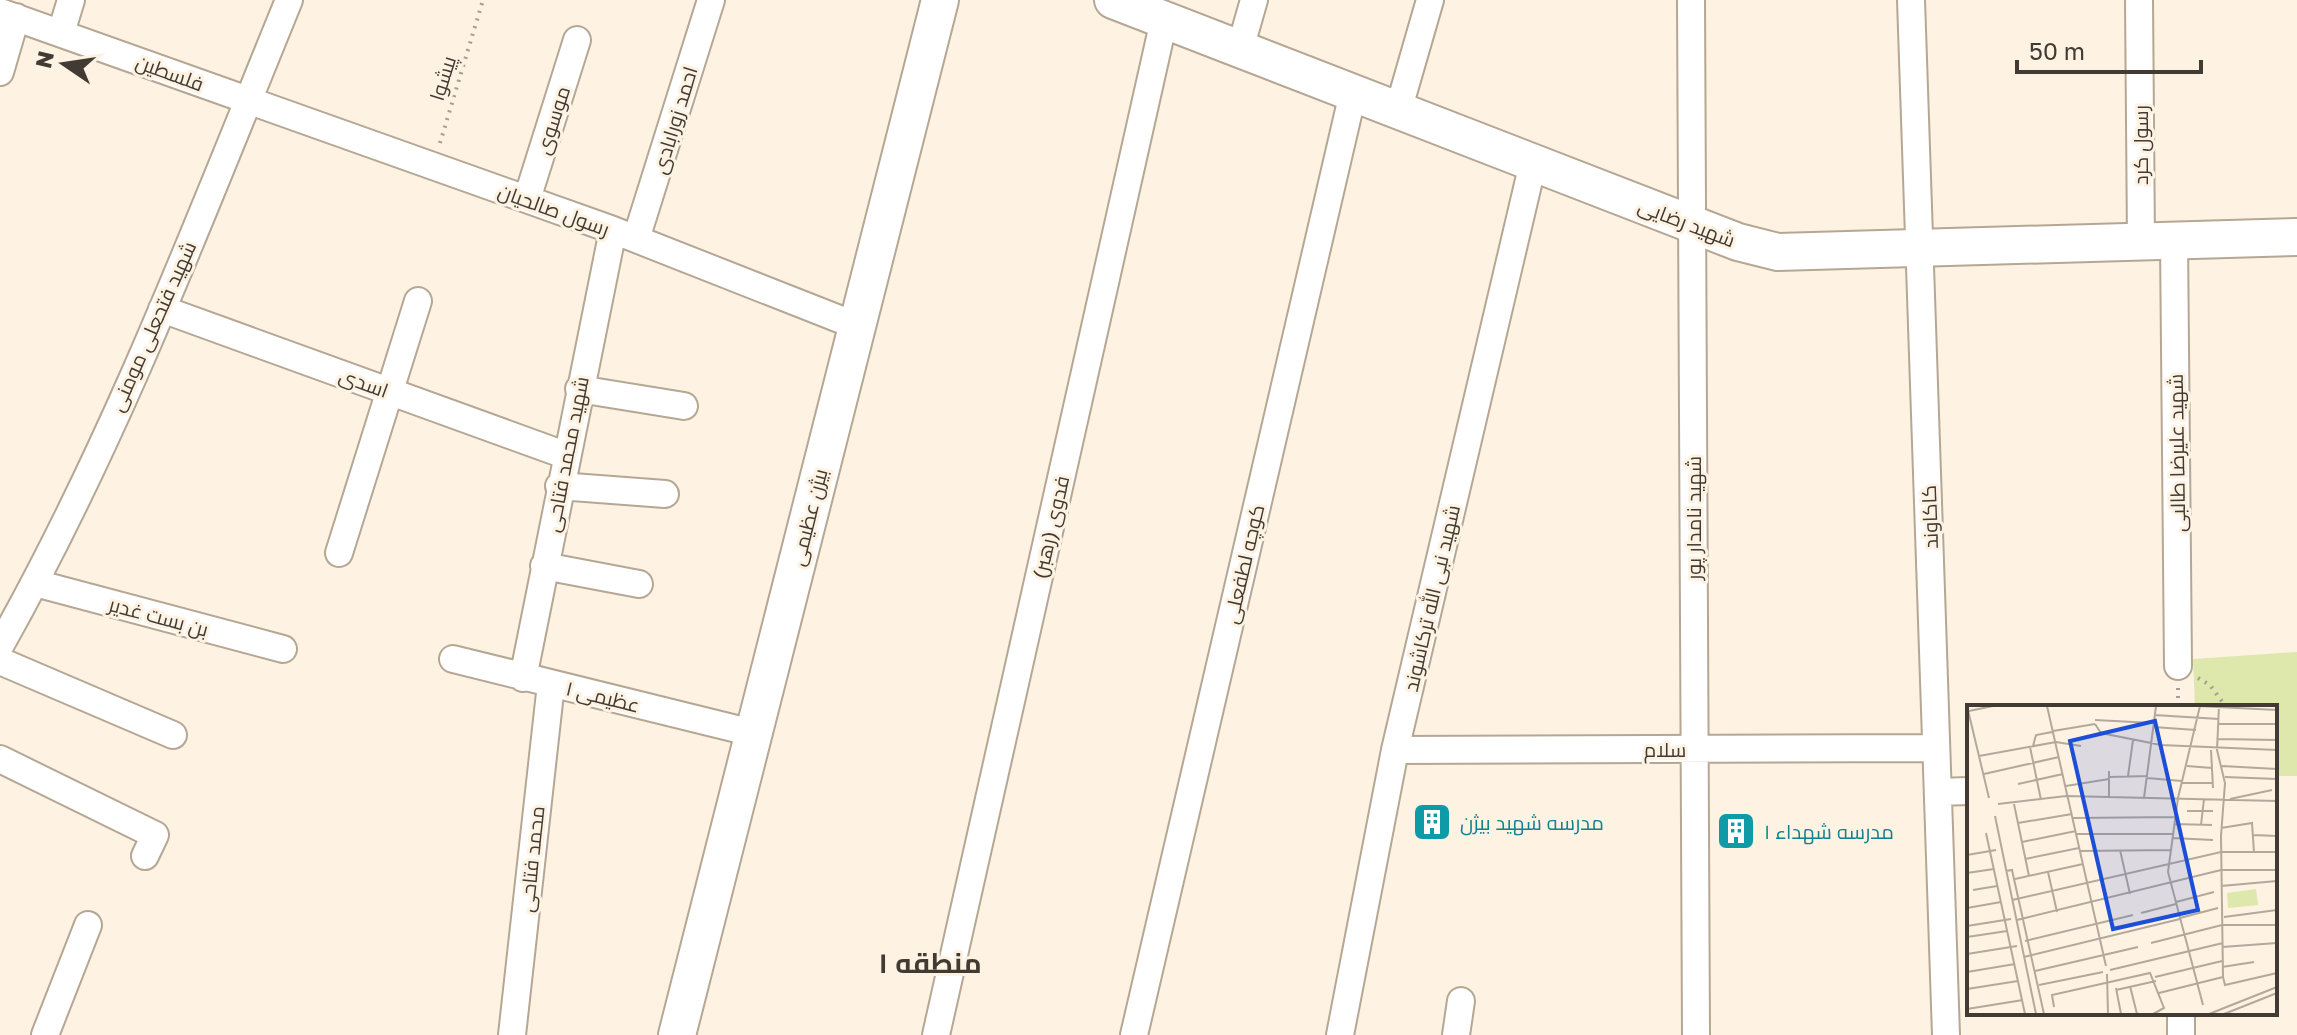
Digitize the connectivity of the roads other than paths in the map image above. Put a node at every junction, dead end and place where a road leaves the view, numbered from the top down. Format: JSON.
{"nodes":[{"id":1,"x":71,"y":0,"type":"edge"},
{"id":2,"x":289,"y":0,"type":"edge"},
{"id":3,"x":711,"y":0,"type":"edge"},
{"id":4,"x":940,"y":0,"type":"edge"},
{"id":5,"x":1113,"y":0,"type":"edge"},
{"id":6,"x":1254,"y":0,"type":"edge"},
{"id":7,"x":1430,"y":0,"type":"edge"},
{"id":8,"x":1691,"y":0,"type":"edge"},
{"id":9,"x":1911,"y":0,"type":"edge"},
{"id":10,"x":2139,"y":0,"type":"edge"},
{"id":11,"x":8,"y":15,"type":"edge"},
{"id":12,"x":1164,"y":20,"type":"junction"},
{"id":13,"x":61,"y":33,"type":"junction"},
{"id":14,"x":577,"y":40,"type":"dead end"},
{"id":15,"x":1240,"y":49,"type":"junction"},
{"id":16,"x":0,"y":72,"type":"edge"},
{"id":17,"x":1353,"y":93,"type":"junction"},
{"id":18,"x":248,"y":100,"type":"junction"},
{"id":19,"x":1398,"y":111,"type":"junction"},
{"id":20,"x":1533,"y":163,"type":"junction"},
{"id":21,"x":527,"y":199,"type":"junction"},
{"id":22,"x":1691,"y":225,"type":"junction"},
{"id":23,"x":624,"y":235,"type":"junction"},
{"id":24,"x":2297,"y":237,"type":"edge"},
{"id":25,"x":2158,"y":241,"type":"junction"},
{"id":26,"x":1919,"y":248,"type":"junction"},
{"id":27,"x":418,"y":301,"type":"dead end"},
{"id":28,"x":162,"y":309,"type":"junction"},
{"id":29,"x":857,"y":326,"type":"junction"},
{"id":30,"x":579,"y":389,"type":"junction"},
{"id":31,"x":387,"y":390,"type":"junction"},
{"id":32,"x":684,"y":406,"type":"dead end"},
{"id":33,"x":565,"y":455,"type":"junction"},
{"id":34,"x":559,"y":486,"type":"junction"},
{"id":35,"x":665,"y":494,"type":"dead end"},
{"id":36,"x":339,"y":553,"type":"dead end"},
{"id":37,"x":544,"y":566,"type":"junction"},
{"id":38,"x":35,"y":583,"type":"junction"},
{"id":39,"x":639,"y":584,"type":"dead end"},
{"id":40,"x":0,"y":646,"type":"edge"},
{"id":41,"x":283,"y":649,"type":"dead end"},
{"id":42,"x":453,"y":659,"type":"dead end"},
{"id":43,"x":0,"y":661,"type":"edge"},
{"id":44,"x":2178,"y":666,"type":"road end"},
{"id":45,"x":523,"y":678,"type":"junction"},
{"id":46,"x":551,"y":684,"type":"junction"},
{"id":47,"x":753,"y":733,"type":"junction"},
{"id":48,"x":173,"y":735,"type":"dead end"},
{"id":49,"x":1936,"y":748,"type":"junction"},
{"id":50,"x":1695,"y":749,"type":"junction"},
{"id":51,"x":1395,"y":750,"type":"junction"},
{"id":52,"x":0,"y":759,"type":"edge"},
{"id":53,"x":1967,"y":791,"type":"edge"},
{"id":54,"x":1938,"y":792,"type":"junction"},
{"id":55,"x":145,"y":856,"type":"dead end"},
{"id":56,"x":88,"y":925,"type":"dead end"},
{"id":57,"x":1461,"y":1001,"type":"dead end"},
{"id":58,"x":45,"y":1035,"type":"edge"},
{"id":59,"x":512,"y":1035,"type":"edge"},
{"id":60,"x":677,"y":1035,"type":"edge"},
{"id":61,"x":936,"y":1035,"type":"edge"},
{"id":62,"x":1134,"y":1035,"type":"edge"},
{"id":63,"x":1340,"y":1035,"type":"edge"},
{"id":64,"x":1456,"y":1035,"type":"edge"},
{"id":65,"x":1696,"y":1035,"type":"edge"},
{"id":66,"x":1946,"y":1035,"type":"edge"}],
"edges":[{"from":1,"to":13,"type":"street"},
{"from":2,"to":18,"type":"street","name":"شهید فتحعلی مومنی"},
{"from":3,"to":23,"type":"street","name":"احمد زورابادی"},
{"from":4,"to":29,"type":"main road","name":"بیژن عظیمی"},
{"from":5,"to":12,"type":"main road","name":"شهید رضایی"},
{"from":6,"to":15,"type":"street"},
{"from":7,"to":19,"type":"street"},
{"from":8,"to":22,"type":"street","name":"شهید نامدار پور"},
{"from":9,"to":26,"type":"street","name":"کاکاوند"},
{"from":10,"to":25,"type":"street","name":"رسول کرد"},
{"from":11,"to":13,"type":"street","name":"فلسطین"},
{"from":11,"to":16,"type":"street"},
{"from":12,"to":15,"type":"main road","name":"شهید رضایی"},
{"from":12,"to":61,"type":"street","name":"فدوی (رهبر)"},
{"from":13,"to":18,"type":"street","name":"فلسطین"},
{"from":14,"to":21,"type":"street","name":"موسوی"},
{"from":15,"to":17,"type":"main road","name":"شهید رضایی"},
{"from":17,"to":19,"type":"main road","name":"شهید رضایی"},
{"from":17,"to":62,"type":"street","name":"کوچه لطفعلی"},
{"from":18,"to":21,"type":"street","name":"رسول صالحیان"},
{"from":18,"to":28,"type":"street","name":"شهید فتحعلی مومنی"},
{"from":19,"to":20,"type":"main road","name":"شهید رضایی"},
{"from":20,"to":22,"type":"main road","name":"شهید رضایی"},
{"from":20,"to":51,"type":"street","name":"شهید نبی الله ترکاشوند"},
{"from":21,"to":23,"type":"street","name":"رسول صالحیان"},
{"from":22,"to":26,"type":"main road","name":"شهید رضایی"},
{"from":22,"to":50,"type":"street","name":"شهید نامدار پور"},
{"from":23,"to":29,"type":"street","name":"رسول صالحیان"},
{"from":23,"to":30,"type":"street","name":"شهید محمد فتاحی"},
{"from":24,"to":25,"type":"main road","name":"شهید رضایی"},
{"from":25,"to":26,"type":"main road","name":"شهید رضایی"},
{"from":25,"to":44,"type":"street","name":"شهید علیرضا طالبی"},
{"from":26,"to":49,"type":"street","name":"کاکاوند"},
{"from":27,"to":31,"type":"street"},
{"from":28,"to":31,"type":"street","name":"اسدی"},
{"from":28,"to":38,"type":"street","name":"شهید فتحعلی مومنی"},
{"from":29,"to":47,"type":"main road","name":"بیژن عظیمی"},
{"from":30,"to":32,"type":"street"},
{"from":30,"to":33,"type":"street","name":"شهید محمد فتاحی"},
{"from":31,"to":33,"type":"street","name":"اسدی"},
{"from":31,"to":36,"type":"street"},
{"from":33,"to":34,"type":"street","name":"شهید محمد فتاحی"},
{"from":34,"to":35,"type":"street"},
{"from":34,"to":37,"type":"street","name":"شهید محمد فتاحی"},
{"from":37,"to":39,"type":"street"},
{"from":37,"to":45,"type":"street","name":"شهید محمد فتاحی"},
{"from":38,"to":40,"type":"street","name":"شهید فتحعلی مومنی"},
{"from":38,"to":41,"type":"street","name":"بن بست غدیر"},
{"from":42,"to":45,"type":"street","name":"عظیمی ۱"},
{"from":43,"to":48,"type":"street"},
{"from":45,"to":46,"type":"street","name":"عظیمی ۱"},
{"from":46,"to":47,"type":"street","name":"عظیمی ۱"},
{"from":46,"to":59,"type":"street","name":"محمد فتاحی"},
{"from":47,"to":60,"type":"main road","name":"بیژن عظیمی"},
{"from":49,"to":50,"type":"street","name":"سلام"},
{"from":49,"to":54,"type":"street","name":"کاکاوند"},
{"from":50,"to":51,"type":"street","name":"سلام"},
{"from":50,"to":65,"type":"street","name":"شهید نامدار پور"},
{"from":51,"to":63,"type":"street","name":"شهید نبی الله ترکاشوند"},
{"from":52,"to":55,"type":"street"},
{"from":53,"to":54,"type":"street"},
{"from":54,"to":66,"type":"street","name":"کاکاوند"},
{"from":56,"to":58,"type":"street"},
{"from":57,"to":64,"type":"street"}]}
